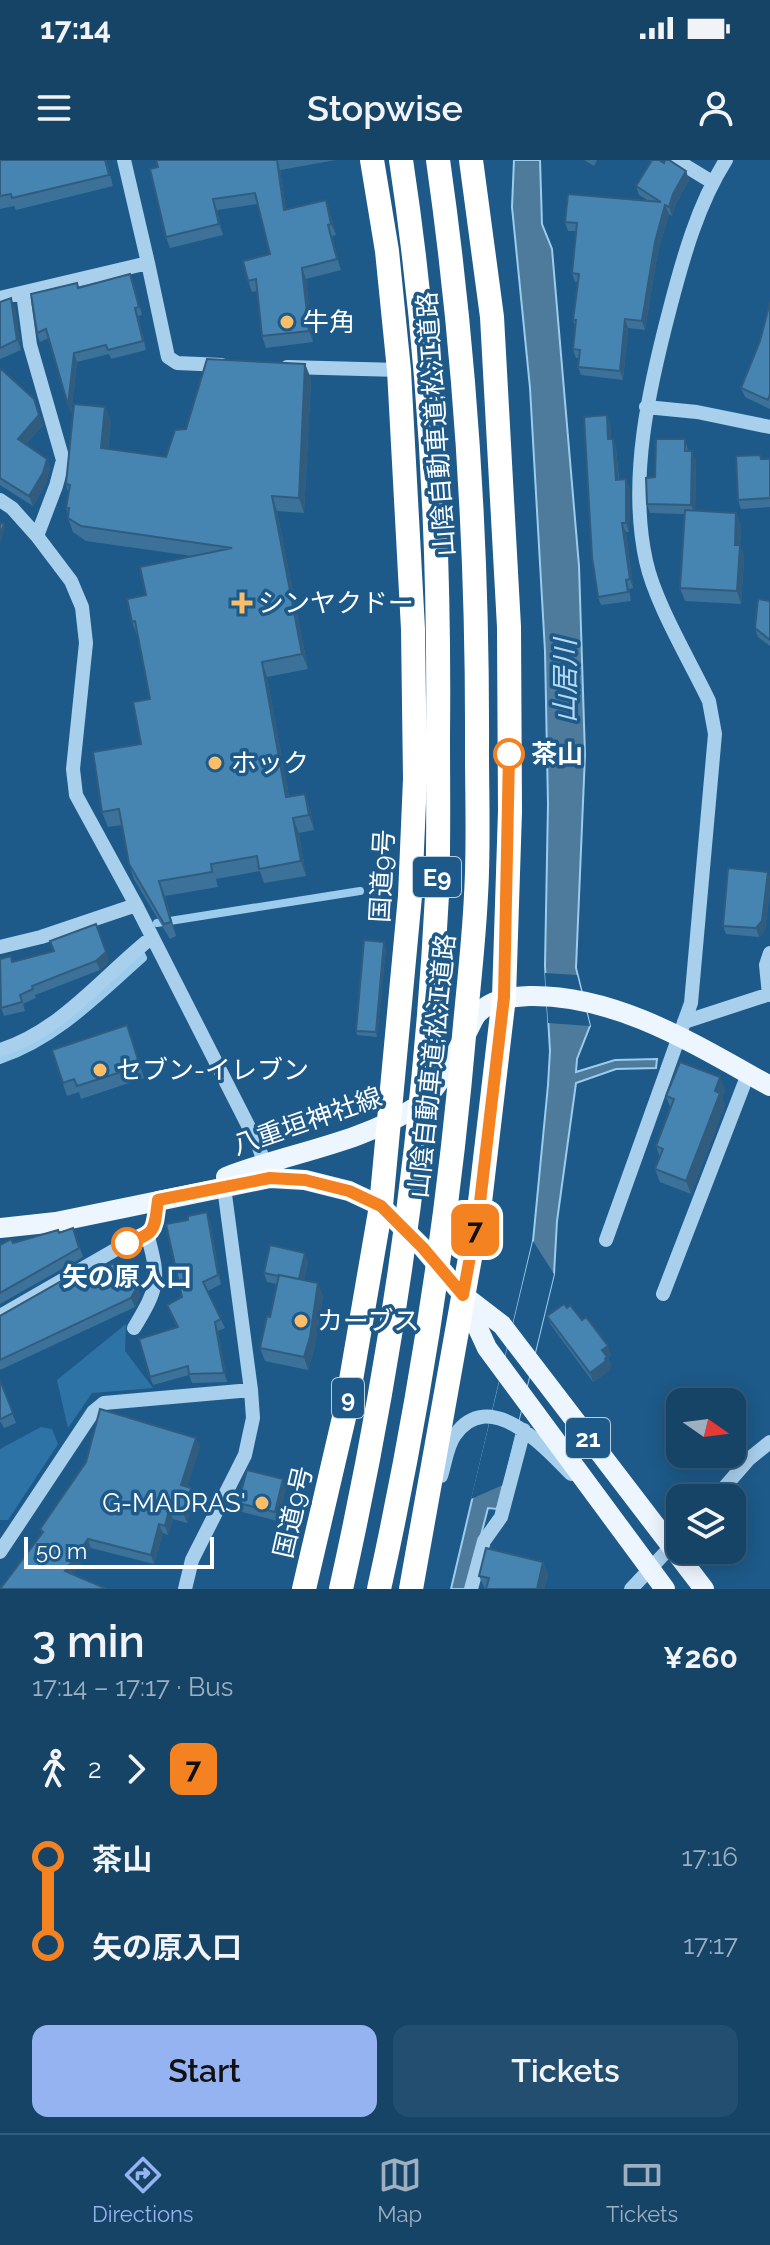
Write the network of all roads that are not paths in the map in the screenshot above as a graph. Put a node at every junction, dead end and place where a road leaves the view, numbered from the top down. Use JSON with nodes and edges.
{"nodes":[{"id":1,"x":124,"y":160,"type":"edge"},
{"id":2,"x":372,"y":160,"type":"edge"},
{"id":3,"x":401,"y":160,"type":"edge"},
{"id":4,"x":438,"y":160,"type":"edge"},
{"id":5,"x":471,"y":160,"type":"edge"},
{"id":6,"x":676,"y":160,"type":"edge"},
{"id":7,"x":726,"y":160,"type":"edge"},
{"id":8,"x":712,"y":182,"type":"junction"},
{"id":9,"x":148,"y":263,"type":"junction"},
{"id":10,"x":23,"y":293,"type":"junction"},
{"id":11,"x":0,"y":298,"type":"edge"},
{"id":12,"x":230,"y":365,"type":"edge"},
{"id":13,"x":276,"y":366,"type":"edge"},
{"id":14,"x":399,"y":370,"type":"junction"},
{"id":15,"x":646,"y":407,"type":"junction"},
{"id":16,"x":770,"y":427,"type":"edge"},
{"id":17,"x":0,"y":500,"type":"edge"},
{"id":18,"x":37,"y":536,"type":"junction"},
{"id":19,"x":136,"y":905,"type":"junction"},
{"id":20,"x":151,"y":938,"type":"junction"},
{"id":21,"x":0,"y":947,"type":"edge"},
{"id":22,"x":770,"y":953,"type":"edge"},
{"id":23,"x":769,"y":994,"type":"edge"},
{"id":24,"x":504,"y":997,"type":"junction"},
{"id":25,"x":681,"y":1030,"type":"junction"},
{"id":26,"x":0,"y":1050,"type":"edge"},
{"id":27,"x":748,"y":1074,"type":"junction"},
{"id":28,"x":770,"y":1086,"type":"edge"},
{"id":29,"x":391,"y":1121,"type":"junction"},
{"id":30,"x":267,"y":1170,"type":"junction"},
{"id":31,"x":224,"y":1187,"type":"junction"},
{"id":32,"x":165,"y":1199,"type":"junction"},
{"id":33,"x":381,"y":1206,"type":"junction"},
{"id":34,"x":0,"y":1228,"type":"edge"},
{"id":35,"x":148,"y":1237,"type":"junction"},
{"id":36,"x":606,"y":1240,"type":"dead end"},
{"id":37,"x":663,"y":1294,"type":"dead end"},
{"id":38,"x":463,"y":1295,"type":"junction"},
{"id":39,"x":0,"y":1316,"type":"edge"},
{"id":40,"x":134,"y":1328,"type":"dead end"},
{"id":41,"x":251,"y":1390,"type":"junction"},
{"id":42,"x":524,"y":1430,"type":"junction"},
{"id":43,"x":770,"y":1442,"type":"edge"},
{"id":44,"x":727,"y":1484,"type":"edge"},
{"id":45,"x":597,"y":1499,"type":"junction"},
{"id":46,"x":666,"y":1529,"type":"edge"},
{"id":47,"x":1,"y":1547,"type":"edge"},
{"id":48,"x":666,"y":1551,"type":"edge"},
{"id":49,"x":689,"y":1564,"type":"edge"},
{"id":50,"x":650,"y":1568,"type":"junction"},
{"id":51,"x":412,"y":1585,"type":"edge"},
{"id":52,"x":185,"y":1589,"type":"edge"},
{"id":53,"x":304,"y":1589,"type":"edge"},
{"id":54,"x":341,"y":1589,"type":"edge"},
{"id":55,"x":379,"y":1589,"type":"edge"},
{"id":56,"x":471,"y":1589,"type":"edge"},
{"id":57,"x":631,"y":1589,"type":"edge"},
{"id":58,"x":665,"y":1589,"type":"edge"},
{"id":59,"x":704,"y":1589,"type":"edge"}],
"edges":[{"from":1,"to":9,"type":"street"},
{"from":2,"to":14,"type":"highway","name":"国道9号"},
{"from":3,"to":54,"type":"highway","name":"山陰自動車道;松江道路","number":"E9","bridge":true},
{"from":4,"to":55,"type":"highway","name":"山陰自動車道;松江道路","number":"E9","bridge":true},
{"from":5,"to":24,"type":"highway"},
{"from":6,"to":8,"type":"street"},
{"from":7,"to":8,"type":"street"},
{"from":8,"to":15,"type":"street"},
{"from":9,"to":10,"type":"street"},
{"from":9,"to":12,"type":"street"},
{"from":10,"to":11,"type":"street"},
{"from":10,"to":18,"type":"street"},
{"from":13,"to":14,"type":"street"},
{"from":14,"to":29,"type":"highway","name":"国道9号"},
{"from":15,"to":16,"type":"street"},
{"from":15,"to":25,"type":"street"},
{"from":17,"to":18,"type":"street"},
{"from":18,"to":19,"type":"street"},
{"from":19,"to":20,"type":"street"},
{"from":19,"to":21,"type":"street"},
{"from":20,"to":26,"type":"street"},
{"from":20,"to":30,"type":"street"},
{"from":22,"to":23,"type":"street"},
{"from":23,"to":25,"type":"street"},
{"from":24,"to":25,"type":"main road"},
{"from":24,"to":29,"type":"main road","name":"八重垣神社線"},
{"from":24,"to":38,"type":"highway"},
{"from":25,"to":27,"type":"main road"},
{"from":25,"to":36,"type":"street"},
{"from":27,"to":28,"type":"main road"},
{"from":27,"to":37,"type":"street"},
{"from":29,"to":30,"type":"main road","name":"八重垣神社線"},
{"from":29,"to":33,"type":"highway","name":"国道9号"},
{"from":30,"to":31,"type":"main road","name":"八重垣神社線"},
{"from":30,"to":32,"type":"main road","name":"八重垣神社線"},
{"from":30,"to":33,"type":"main road","name":"八重垣神社線"},
{"from":31,"to":32,"type":"main road","name":"八重垣神社線"},
{"from":31,"to":41,"type":"street"},
{"from":32,"to":34,"type":"main road","name":"八重垣神社線"},
{"from":32,"to":35,"type":"street"},
{"from":33,"to":38,"type":"main road","number":"21"},
{"from":33,"to":53,"type":"highway","name":"国道9号","number":"9"},
{"from":35,"to":39,"type":"street"},
{"from":35,"to":40,"type":"street"},
{"from":38,"to":45,"type":"main road","number":"21"},
{"from":38,"to":46,"type":"main road","number":"21"},
{"from":38,"to":51,"type":"highway"},
{"from":41,"to":47,"type":"street"},
{"from":41,"to":52,"type":"street"},
{"from":42,"to":45,"type":"street"},
{"from":42,"to":51,"type":"street"},
{"from":42,"to":56,"type":"street"},
{"from":43,"to":44,"type":"street"},
{"from":45,"to":50,"type":"main road","number":"21"},
{"from":48,"to":50,"type":"street"},
{"from":49,"to":59,"type":"main road","number":"21"},
{"from":50,"to":57,"type":"street"},
{"from":50,"to":58,"type":"main road","number":"21"}]}
